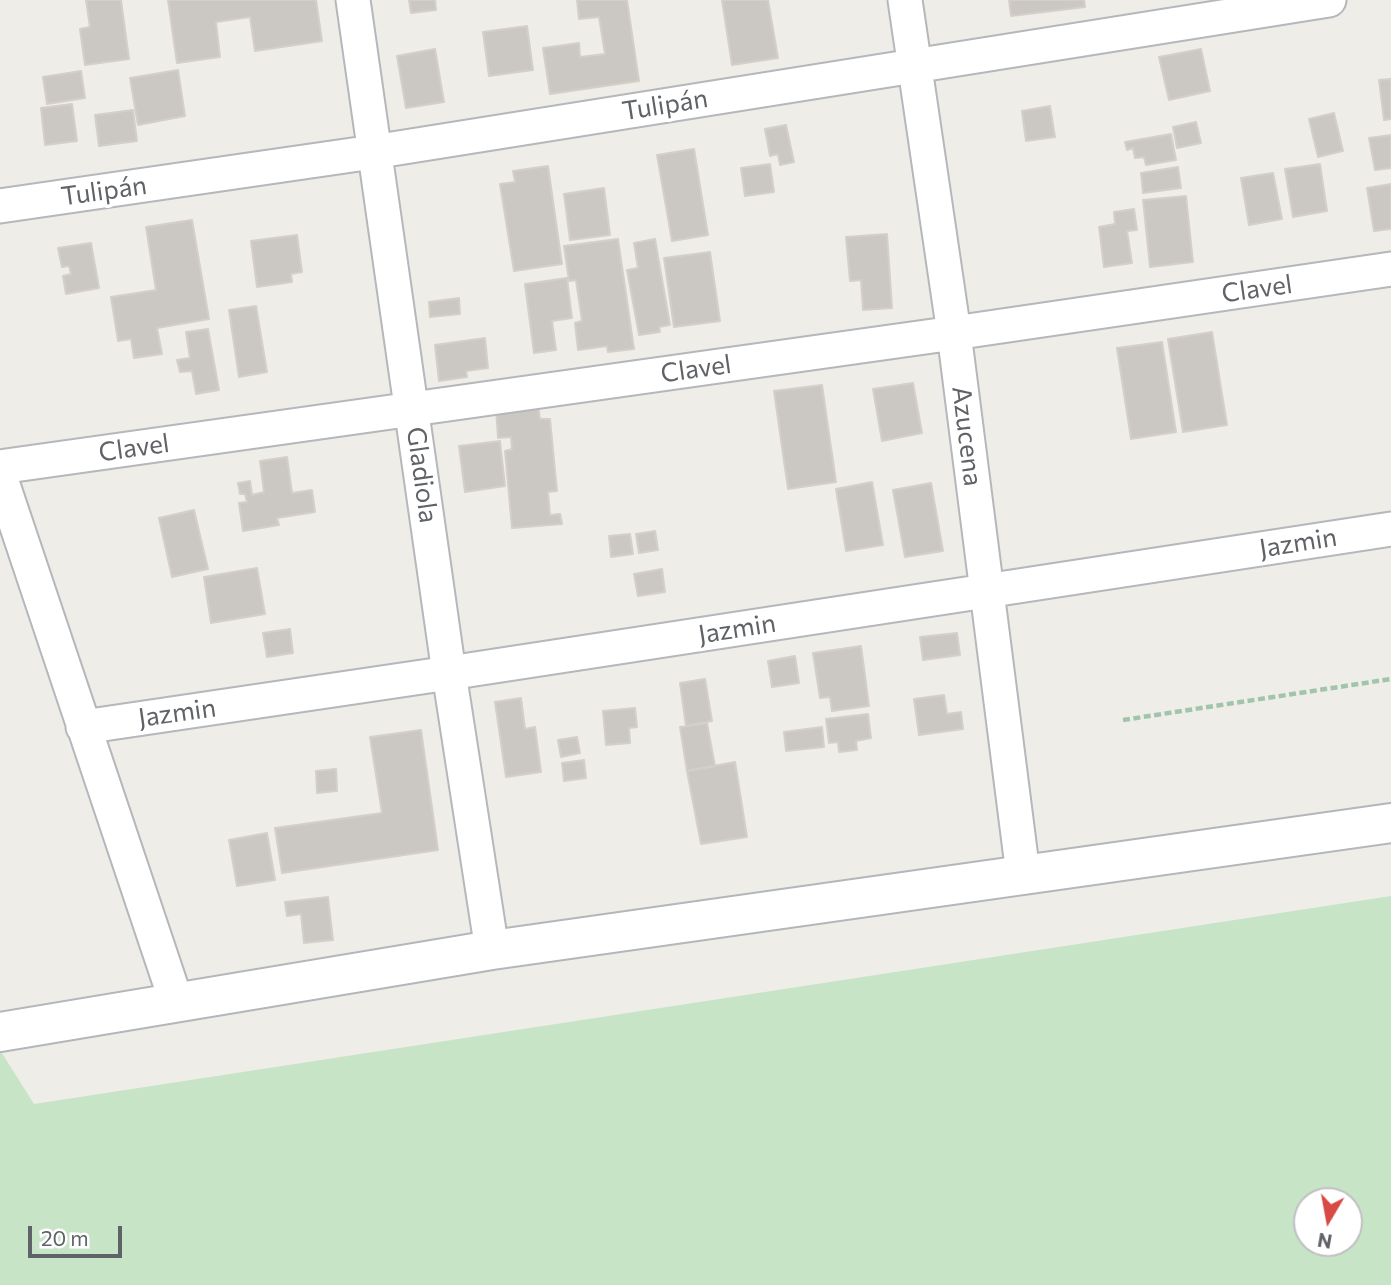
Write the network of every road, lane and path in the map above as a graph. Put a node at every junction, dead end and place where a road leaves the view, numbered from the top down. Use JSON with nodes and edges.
{"nodes":[{"id":1,"x":353,"y":0,"type":"edge"},
{"id":2,"x":905,"y":0,"type":"edge"},
{"id":3,"x":1329,"y":0,"type":"edge"},
{"id":4,"x":915,"y":64,"type":"junction"},
{"id":5,"x":373,"y":152,"type":"junction"},
{"id":6,"x":0,"y":206,"type":"edge"},
{"id":7,"x":1391,"y":269,"type":"edge"},
{"id":8,"x":954,"y":333,"type":"junction"},
{"id":9,"x":412,"y":408,"type":"junction"},
{"id":10,"x":0,"y":467,"type":"edge"},
{"id":11,"x":0,"y":476,"type":"edge"},
{"id":12,"x":1391,"y":529,"type":"edge"},
{"id":13,"x":986,"y":591,"type":"junction"},
{"id":14,"x":449,"y":673,"type":"junction"},
{"id":15,"x":1391,"y":679,"type":"edge"},
{"id":16,"x":1123,"y":720,"type":"dead end"},
{"id":17,"x":83,"y":727,"type":"junction"},
{"id":18,"x":1391,"y":822,"type":"edge"},
{"id":19,"x":1023,"y":874,"type":"junction"},
{"id":20,"x":492,"y":950,"type":"junction"},
{"id":21,"x":177,"y":1004,"type":"junction"},
{"id":22,"x":0,"y":1032,"type":"edge"}],
"edges":[{"from":1,"to":5,"type":"street","name":"Gladiola"},
{"from":2,"to":4,"type":"street","name":"Azucena"},
{"from":3,"to":4,"type":"street","name":"Tulipán"},
{"from":4,"to":5,"type":"street","name":"Tulipán"},
{"from":4,"to":8,"type":"street","name":"Azucena"},
{"from":5,"to":6,"type":"street","name":"Tulipán"},
{"from":5,"to":9,"type":"street","name":"Gladiola"},
{"from":7,"to":8,"type":"street","name":"Clavel"},
{"from":8,"to":9,"type":"street","name":"Clavel"},
{"from":8,"to":13,"type":"street","name":"Azucena"},
{"from":9,"to":10,"type":"street","name":"Clavel"},
{"from":9,"to":14,"type":"street","name":"Gladiola"},
{"from":11,"to":17,"type":"street"},
{"from":12,"to":13,"type":"street","name":"Jazmin"},
{"from":13,"to":14,"type":"street","name":"Jazmin"},
{"from":13,"to":19,"type":"street","name":"Azucena"},
{"from":14,"to":17,"type":"street","name":"Jazmin"},
{"from":14,"to":20,"type":"street","name":"Gladiola"},
{"from":15,"to":16,"type":"path"},
{"from":17,"to":21,"type":"street"},
{"from":18,"to":19,"type":"street"},
{"from":19,"to":20,"type":"street"},
{"from":20,"to":21,"type":"street"},
{"from":21,"to":22,"type":"street"}]}
